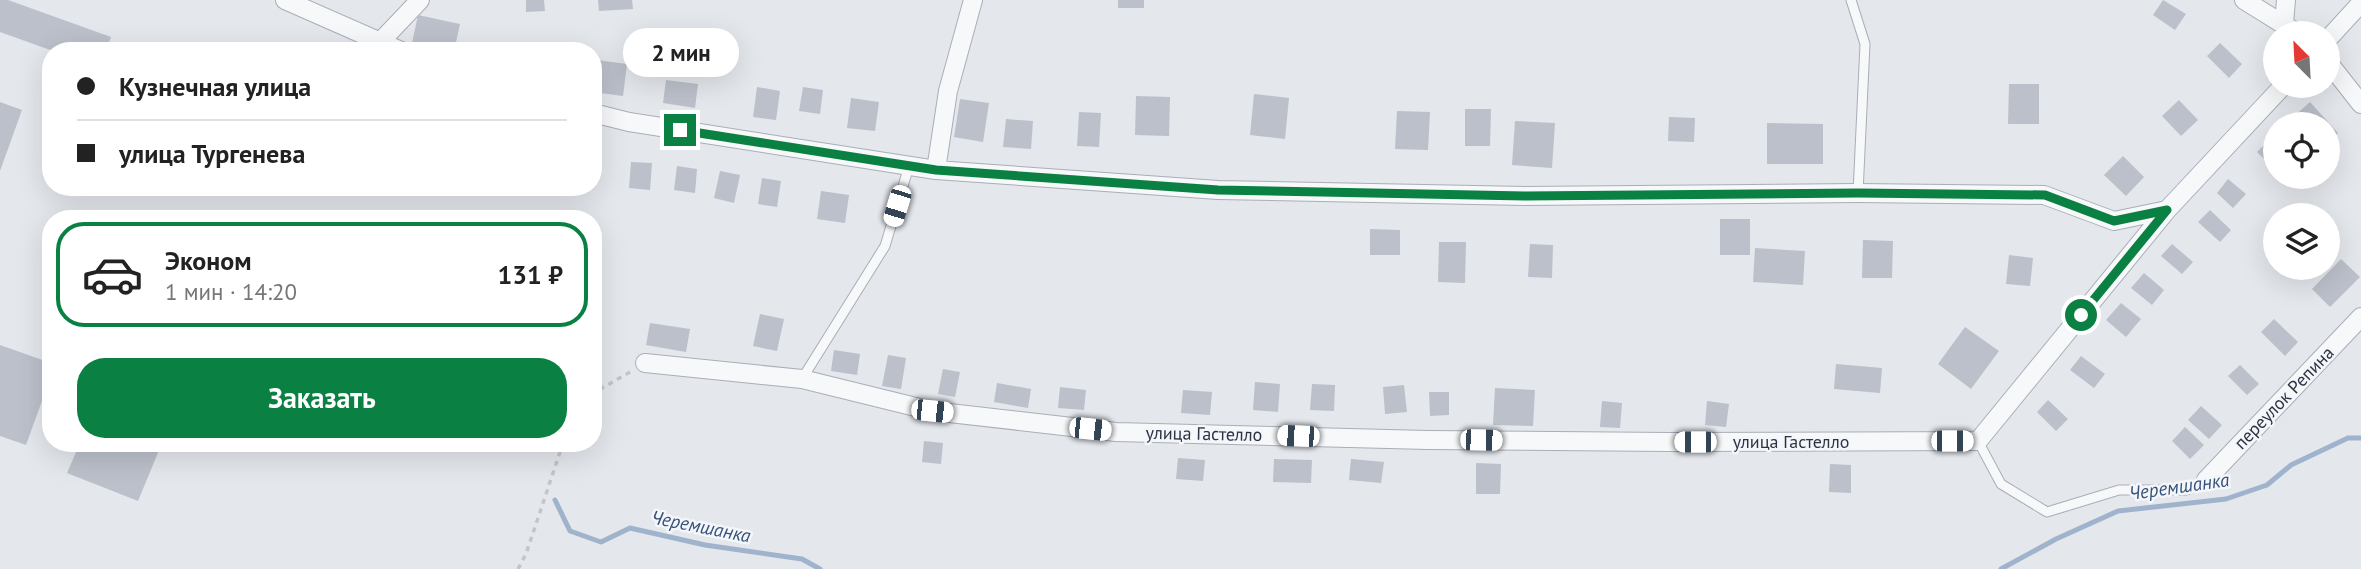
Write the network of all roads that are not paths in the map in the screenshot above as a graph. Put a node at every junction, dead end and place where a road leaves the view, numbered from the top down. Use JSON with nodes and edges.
{"nodes":[{"id":1,"x":285,"y":0,"type":"edge"},
{"id":2,"x":420,"y":0,"type":"edge"},
{"id":3,"x":972,"y":0,"type":"edge"},
{"id":4,"x":1851,"y":0,"type":"edge"},
{"id":5,"x":2244,"y":0,"type":"edge"},
{"id":6,"x":2286,"y":0,"type":"edge"},
{"id":7,"x":2361,"y":3,"type":"edge"},
{"id":8,"x":2279,"y":21,"type":"edge"},
{"id":9,"x":2290,"y":21,"type":"edge"},
{"id":10,"x":2340,"y":26,"type":"edge"},
{"id":11,"x":381,"y":41,"type":"joint"},
{"id":12,"x":2340,"y":77,"type":"edge"},
{"id":13,"x":2272,"y":98,"type":"edge"},
{"id":14,"x":2361,"y":104,"type":"edge"},
{"id":15,"x":602,"y":115,"type":"edge"},
{"id":16,"x":909,"y":166,"type":"junction"},
{"id":17,"x":936,"y":170,"type":"junction"},
{"id":18,"x":1858,"y":193,"type":"junction"},
{"id":19,"x":2167,"y":210,"type":"junction"},
{"id":20,"x":2361,"y":317,"type":"edge"},
{"id":21,"x":645,"y":363,"type":"road end"},
{"id":22,"x":802,"y":379,"type":"junction"},
{"id":23,"x":1978,"y":441,"type":"junction"},
{"id":24,"x":2206,"y":480,"type":"joint"}],
"edges":[{"from":1,"to":11,"type":"street"},
{"from":2,"to":11,"type":"street"},
{"from":3,"to":17,"type":"street"},
{"from":4,"to":18,"type":"lane"},
{"from":5,"to":8,"type":"street"},
{"from":6,"to":9,"type":"street"},
{"from":7,"to":10,"type":"street"},
{"from":12,"to":14,"type":"street"},
{"from":13,"to":19,"type":"street"},
{"from":15,"to":16,"type":"street"},
{"from":16,"to":17,"type":"street"},
{"from":16,"to":22,"type":"lane"},
{"from":17,"to":18,"type":"street"},
{"from":18,"to":19,"type":"street"},
{"from":19,"to":23,"type":"street"},
{"from":20,"to":24,"type":"street","name":"переулок Репина"},
{"from":21,"to":22,"type":"street","name":"улица Гастелло"},
{"from":22,"to":23,"type":"street","name":"улица Гастелло"},
{"from":23,"to":24,"type":"lane"}]}
